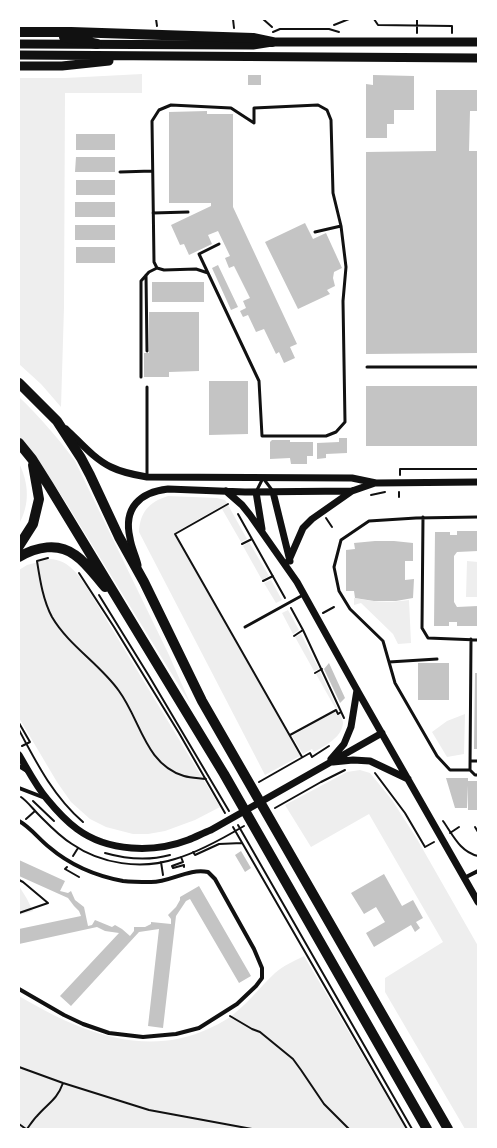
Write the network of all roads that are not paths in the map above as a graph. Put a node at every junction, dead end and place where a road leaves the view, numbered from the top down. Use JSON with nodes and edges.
{"nodes":[{"id":1,"x":19,"y":32,"type":"edge"},
{"id":2,"x":43,"y":32,"type":"junction"},
{"id":3,"x":272,"y":42,"type":"junction"},
{"id":4,"x":478,"y":42,"type":"edge"},
{"id":5,"x":19,"y":44,"type":"edge"},
{"id":6,"x":97,"y":44,"type":"junction"},
{"id":7,"x":19,"y":55,"type":"edge"},
{"id":8,"x":147,"y":56,"type":"junction"},
{"id":9,"x":478,"y":58,"type":"edge"},
{"id":10,"x":19,"y":66,"type":"edge"},
{"id":11,"x":152,"y":171,"type":"junction"},
{"id":12,"x":120,"y":172,"type":"dead end"},
{"id":13,"x":188,"y":212,"type":"dead end"},
{"id":14,"x":153,"y":213,"type":"junction"},
{"id":15,"x":341,"y":226,"type":"junction"},
{"id":16,"x":315,"y":232,"type":"dead end"},
{"id":17,"x":219,"y":244,"type":"dead end"},
{"id":18,"x":157,"y":268,"type":"junction"},
{"id":19,"x":208,"y":273,"type":"junction"},
{"id":20,"x":146,"y":275,"type":"junction"},
{"id":21,"x":147,"y":351,"type":"dead end"},
{"id":22,"x":366,"y":367,"type":"dead end"},
{"id":23,"x":478,"y":367,"type":"edge"},
{"id":24,"x":141,"y":377,"type":"dead end"},
{"id":25,"x":19,"y":383,"type":"edge"},
{"id":26,"x":147,"y":387,"type":"dead end"},
{"id":27,"x":57,"y":421,"type":"junction"},
{"id":28,"x":19,"y":443,"type":"edge"},
{"id":29,"x":32,"y":459,"type":"junction"},
{"id":30,"x":147,"y":477,"type":"junction"},
{"id":31,"x":263,"y":478,"type":"junction"},
{"id":32,"x":478,"y":482,"type":"edge"},
{"id":33,"x":376,"y":483,"type":"junction"},
{"id":34,"x":226,"y":491,"type":"junction"},
{"id":35,"x":352,"y":491,"type":"junction"},
{"id":36,"x":256,"y":492,"type":"junction"},
{"id":37,"x":273,"y":492,"type":"junction"},
{"id":38,"x":423,"y":517,"type":"junction"},
{"id":39,"x":478,"y":518,"type":"edge"},
{"id":40,"x":262,"y":530,"type":"junction"},
{"id":41,"x":19,"y":546,"type":"edge"},
{"id":42,"x":19,"y":557,"type":"edge"},
{"id":43,"x":289,"y":560,"type":"junction"},
{"id":44,"x":144,"y":582,"type":"junction"},
{"id":45,"x":297,"y":582,"type":"junction"},
{"id":46,"x":304,"y":594,"type":"junction"},
{"id":47,"x":125,"y":610,"type":"junction"},
{"id":48,"x":245,"y":627,"type":"dead end"},
{"id":49,"x":471,"y":639,"type":"junction"},
{"id":50,"x":478,"y":640,"type":"edge"},
{"id":51,"x":437,"y":659,"type":"dead end"},
{"id":52,"x":389,"y":662,"type":"junction"},
{"id":53,"x":357,"y":690,"type":"junction"},
{"id":54,"x":382,"y":733,"type":"junction"},
{"id":55,"x":19,"y":755,"type":"edge"},
{"id":56,"x":470,"y":761,"type":"junction"},
{"id":57,"x":478,"y":761,"type":"edge"},
{"id":58,"x":329,"y":763,"type":"junction"},
{"id":59,"x":19,"y":766,"type":"edge"},
{"id":60,"x":470,"y":770,"type":"junction"},
{"id":61,"x":30,"y":774,"type":"junction"},
{"id":62,"x":478,"y":775,"type":"edge"},
{"id":63,"x":408,"y":779,"type":"junction"},
{"id":64,"x":19,"y":788,"type":"edge"},
{"id":65,"x":46,"y":798,"type":"junction"},
{"id":66,"x":21,"y":822,"type":"edge"},
{"id":67,"x":478,"y":871,"type":"edge"},
{"id":68,"x":464,"y":878,"type":"junction"},
{"id":69,"x":478,"y":902,"type":"edge"},
{"id":70,"x":19,"y":989,"type":"edge"},
{"id":71,"x":427,"y":1129,"type":"edge"},
{"id":72,"x":448,"y":1129,"type":"edge"}],
"edges":[{"from":1,"to":2,"type":"highway"},
{"from":2,"to":3,"type":"highway"},
{"from":2,"to":6,"type":"highway"},
{"from":3,"to":4,"type":"main road"},
{"from":3,"to":6,"type":"main road"},
{"from":5,"to":6,"type":"main road"},
{"from":7,"to":8,"type":"main road"},
{"from":8,"to":9,"type":"main road"},
{"from":8,"to":10,"type":"main road"},
{"from":11,"to":12,"type":"lane"},
{"from":11,"to":14,"type":"lane"},
{"from":11,"to":15,"type":"lane"},
{"from":13,"to":14,"type":"lane"},
{"from":14,"to":18,"type":"lane"},
{"from":15,"to":16,"type":"lane"},
{"from":15,"to":19,"type":"lane"},
{"from":17,"to":19,"type":"lane"},
{"from":18,"to":19,"type":"lane"},
{"from":18,"to":20,"type":"lane"},
{"from":20,"to":21,"type":"lane"},
{"from":20,"to":24,"type":"lane"},
{"from":22,"to":23,"type":"lane"},
{"from":25,"to":27,"type":"highway"},
{"from":26,"to":30,"type":"lane"},
{"from":27,"to":30,"type":"street"},
{"from":27,"to":44,"type":"highway"},
{"from":28,"to":29,"type":"highway"},
{"from":29,"to":41,"type":"highway"},
{"from":29,"to":47,"type":"highway"},
{"from":30,"to":31,"type":"street"},
{"from":31,"to":33,"type":"street"},
{"from":31,"to":36,"type":"lane"},
{"from":31,"to":37,"type":"lane"},
{"from":32,"to":33,"type":"street"},
{"from":33,"to":35,"type":"street"},
{"from":34,"to":36,"type":"street"},
{"from":34,"to":40,"type":"street"},
{"from":34,"to":44,"type":"street"},
{"from":35,"to":37,"type":"street"},
{"from":35,"to":43,"type":"street"},
{"from":36,"to":37,"type":"street"},
{"from":36,"to":40,"type":"street"},
{"from":37,"to":43,"type":"street"},
{"from":38,"to":39,"type":"lane"},
{"from":38,"to":49,"type":"lane"},
{"from":38,"to":52,"type":"lane"},
{"from":40,"to":45,"type":"street"},
{"from":42,"to":47,"type":"highway"},
{"from":43,"to":45,"type":"street"},
{"from":44,"to":72,"type":"highway"},
{"from":45,"to":46,"type":"street"},
{"from":46,"to":48,"type":"lane"},
{"from":46,"to":53,"type":"street"},
{"from":47,"to":71,"type":"highway"},
{"from":49,"to":50,"type":"lane"},
{"from":49,"to":56,"type":"lane"},
{"from":51,"to":52,"type":"lane"},
{"from":52,"to":60,"type":"lane"},
{"from":53,"to":54,"type":"street"},
{"from":53,"to":58,"type":"street"},
{"from":54,"to":58,"type":"street"},
{"from":54,"to":63,"type":"street"},
{"from":55,"to":61,"type":"street"},
{"from":56,"to":57,"type":"lane"},
{"from":56,"to":60,"type":"lane"},
{"from":58,"to":63,"type":"street"},
{"from":58,"to":65,"type":"street"},
{"from":59,"to":61,"type":"street"},
{"from":60,"to":62,"type":"lane"},
{"from":61,"to":65,"type":"street"},
{"from":63,"to":68,"type":"street"},
{"from":64,"to":65,"type":"street"},
{"from":66,"to":70,"type":"street"},
{"from":67,"to":68,"type":"street"},
{"from":68,"to":69,"type":"street"}]}
